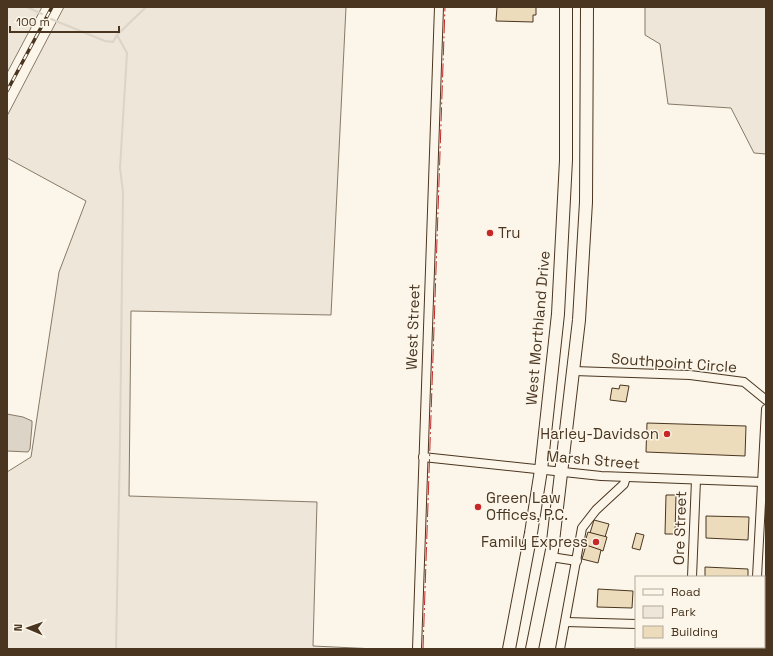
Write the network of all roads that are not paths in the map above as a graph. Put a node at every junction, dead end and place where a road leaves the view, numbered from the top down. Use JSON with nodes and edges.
{"nodes":[{"id":1,"x":439,"y":7,"type":"edge"},
{"id":2,"x":566,"y":7,"type":"edge"},
{"id":3,"x":587,"y":7,"type":"edge"},
{"id":4,"x":574,"y":371,"type":"junction"},
{"id":5,"x":766,"y":400,"type":"edge"},
{"id":6,"x":766,"y":409,"type":"edge"},
{"id":7,"x":423,"y":457,"type":"junction"},
{"id":8,"x":541,"y":470,"type":"junction"},
{"id":9,"x":562,"y":472,"type":"junction"},
{"id":10,"x":626,"y":477,"type":"junction"},
{"id":11,"x":696,"y":480,"type":"junction"},
{"id":12,"x":762,"y":482,"type":"junction"},
{"id":13,"x":551,"y":557,"type":"junction"},
{"id":14,"x":576,"y":561,"type":"junction"},
{"id":15,"x":692,"y":576,"type":"edge"},
{"id":16,"x":757,"y":576,"type":"edge"},
{"id":17,"x":566,"y":622,"type":"junction"},
{"id":18,"x":635,"y":624,"type":"edge"},
{"id":19,"x":417,"y":649,"type":"edge"},
{"id":20,"x":509,"y":649,"type":"edge"},
{"id":21,"x":532,"y":649,"type":"edge"},
{"id":22,"x":560,"y":649,"type":"edge"}],
"edges":[{"from":1,"to":7,"type":"street","name":"West Street"},
{"from":2,"to":8,"type":"highway","name":"West Morthland Drive"},
{"from":3,"to":4,"type":"highway"},
{"from":4,"to":5,"type":"street","name":"Southpoint Circle"},
{"from":4,"to":9,"type":"highway"},
{"from":6,"to":12,"type":"street"},
{"from":7,"to":8,"type":"street","name":"Marsh Street"},
{"from":7,"to":19,"type":"street","name":"West Street"},
{"from":8,"to":9,"type":"street","name":"Marsh Street"},
{"from":8,"to":20,"type":"highway","name":"West Morthland Drive"},
{"from":9,"to":10,"type":"street","name":"Marsh Street"},
{"from":9,"to":13,"type":"highway"},
{"from":10,"to":11,"type":"street","name":"Marsh Street"},
{"from":10,"to":14,"type":"street"},
{"from":11,"to":12,"type":"street","name":"Marsh Street"},
{"from":11,"to":15,"type":"street","name":"Ore Street"},
{"from":12,"to":16,"type":"street"},
{"from":13,"to":14,"type":"street"},
{"from":13,"to":21,"type":"highway"},
{"from":14,"to":17,"type":"street"},
{"from":17,"to":18,"type":"street"},
{"from":17,"to":22,"type":"street"}]}
